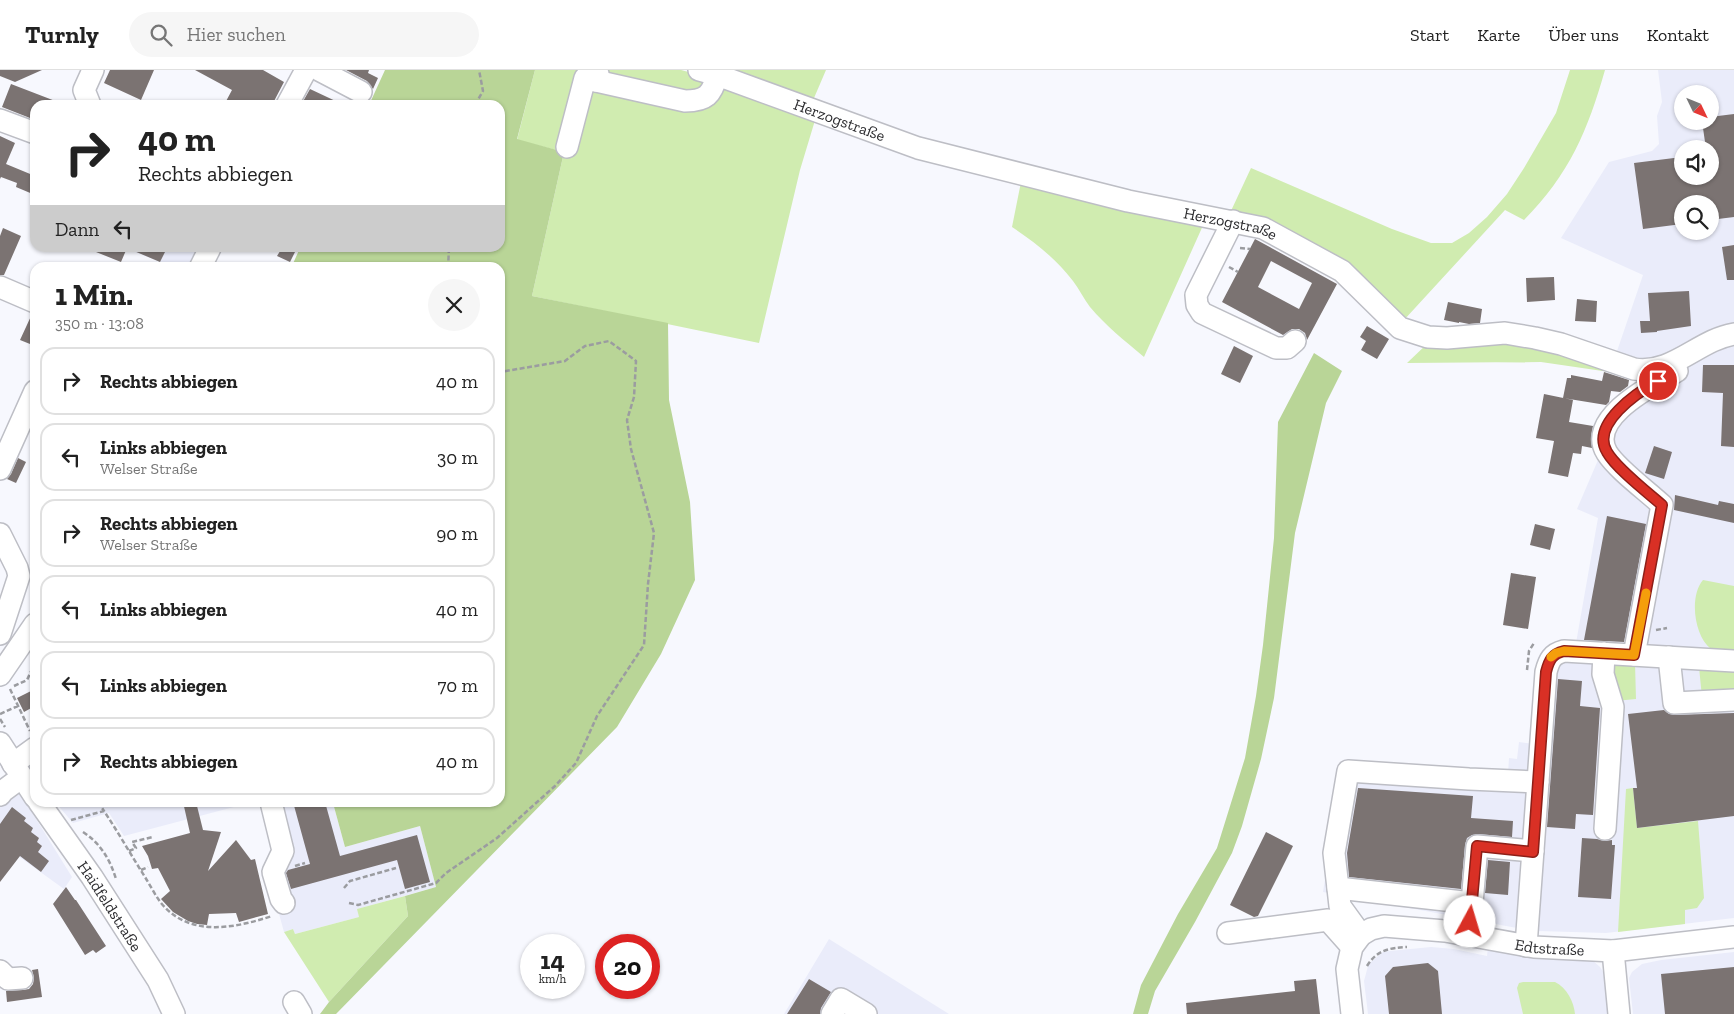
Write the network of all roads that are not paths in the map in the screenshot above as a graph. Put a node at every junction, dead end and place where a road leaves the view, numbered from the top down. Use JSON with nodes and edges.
{"nodes":[{"id":1,"x":93,"y":70,"type":"edge"},
{"id":2,"x":306,"y":70,"type":"edge"},
{"id":3,"x":319,"y":70,"type":"edge"},
{"id":4,"x":708,"y":72,"type":"edge"},
{"id":5,"x":597,"y":76,"type":"edge"},
{"id":6,"x":747,"y":77,"type":"edge"},
{"id":7,"x":361,"y":92,"type":"dead end"},
{"id":8,"x":87,"y":100,"type":"edge"},
{"id":9,"x":290,"y":100,"type":"edge"},
{"id":10,"x":0,"y":120,"type":"edge"},
{"id":11,"x":30,"y":131,"type":"edge"},
{"id":12,"x":567,"y":147,"type":"dead end"},
{"id":13,"x":1233,"y":222,"type":"junction"},
{"id":14,"x":0,"y":287,"type":"edge"},
{"id":15,"x":30,"y":300,"type":"edge"},
{"id":16,"x":1734,"y":334,"type":"edge"},
{"id":17,"x":1295,"y":341,"type":"dead end"},
{"id":18,"x":1692,"y":354,"type":"junction"},
{"id":19,"x":30,"y":402,"type":"edge"},
{"id":20,"x":0,"y":469,"type":"edge"},
{"id":21,"x":0,"y":534,"type":"edge"},
{"id":22,"x":30,"y":632,"type":"edge"},
{"id":23,"x":0,"y":634,"type":"edge"},
{"id":24,"x":1604,"y":653,"type":"junction"},
{"id":25,"x":1634,"y":655,"type":"junction"},
{"id":26,"x":1669,"y":657,"type":"junction"},
{"id":27,"x":1734,"y":661,"type":"edge"},
{"id":28,"x":4,"y":676,"type":"edge"},
{"id":29,"x":1734,"y":700,"type":"edge"},
{"id":30,"x":0,"y":743,"type":"edge"},
{"id":31,"x":30,"y":749,"type":"edge"},
{"id":32,"x":18,"y":770,"type":"junction"},
{"id":33,"x":1538,"y":782,"type":"junction"},
{"id":34,"x":30,"y":789,"type":"edge"},
{"id":35,"x":0,"y":795,"type":"edge"},
{"id":36,"x":43,"y":807,"type":"edge"},
{"id":37,"x":272,"y":807,"type":"edge"},
{"id":38,"x":1605,"y":829,"type":"dead end"},
{"id":39,"x":1533,"y":852,"type":"junction"},
{"id":40,"x":1338,"y":888,"type":"junction"},
{"id":41,"x":1472,"y":903,"type":"junction"},
{"id":42,"x":280,"y":909,"type":"road end"},
{"id":43,"x":1228,"y":933,"type":"dead end"},
{"id":44,"x":1468,"y":935,"type":"junction"},
{"id":45,"x":1734,"y":937,"type":"edge"},
{"id":46,"x":1357,"y":941,"type":"junction"},
{"id":47,"x":1526,"y":946,"type":"junction"},
{"id":48,"x":1613,"y":951,"type":"junction"},
{"id":49,"x":0,"y":971,"type":"edge"},
{"id":50,"x":22,"y":978,"type":"dead end"},
{"id":51,"x":174,"y":1014,"type":"edge"},
{"id":52,"x":832,"y":1014,"type":"edge"},
{"id":53,"x":866,"y":1014,"type":"edge"},
{"id":54,"x":1352,"y":1014,"type":"edge"},
{"id":55,"x":1619,"y":1014,"type":"edge"}],
"edges":[{"from":1,"to":8,"type":"street"},
{"from":2,"to":9,"type":"street"},
{"from":3,"to":7,"type":"street"},
{"from":4,"to":5,"type":"street"},
{"from":4,"to":6,"type":"street","name":"Herzogstraße"},
{"from":5,"to":12,"type":"street"},
{"from":6,"to":13,"type":"street","name":"Herzogstraße"},
{"from":10,"to":11,"type":"street"},
{"from":13,"to":17,"type":"street"},
{"from":13,"to":18,"type":"street","name":"Herzogstraße"},
{"from":14,"to":15,"type":"street"},
{"from":16,"to":18,"type":"street","name":"Herzogstraße"},
{"from":18,"to":25,"type":"street"},
{"from":19,"to":20,"type":"street"},
{"from":21,"to":23,"type":"street"},
{"from":22,"to":28,"type":"street"},
{"from":24,"to":25,"type":"street"},
{"from":24,"to":33,"type":"street"},
{"from":24,"to":38,"type":"street"},
{"from":25,"to":26,"type":"street"},
{"from":26,"to":27,"type":"street"},
{"from":26,"to":29,"type":"street"},
{"from":30,"to":32,"type":"street"},
{"from":31,"to":32,"type":"street"},
{"from":32,"to":34,"type":"street"},
{"from":32,"to":35,"type":"street"},
{"from":33,"to":39,"type":"street"},
{"from":33,"to":40,"type":"street"},
{"from":36,"to":51,"type":"street","name":"Haidfeldstraße"},
{"from":37,"to":42,"type":"street"},
{"from":39,"to":41,"type":"street"},
{"from":39,"to":47,"type":"street"},
{"from":40,"to":41,"type":"street"},
{"from":40,"to":46,"type":"street"},
{"from":41,"to":44,"type":"street"},
{"from":43,"to":46,"type":"street"},
{"from":44,"to":46,"type":"street","name":"Edtstraße"},
{"from":44,"to":47,"type":"street","name":"Edtstraße"},
{"from":45,"to":48,"type":"street","name":"Edtstraße"},
{"from":46,"to":54,"type":"street"},
{"from":47,"to":48,"type":"street","name":"Edtstraße"},
{"from":48,"to":55,"type":"street"},
{"from":49,"to":50,"type":"street"},
{"from":52,"to":53,"type":"street"}]}
